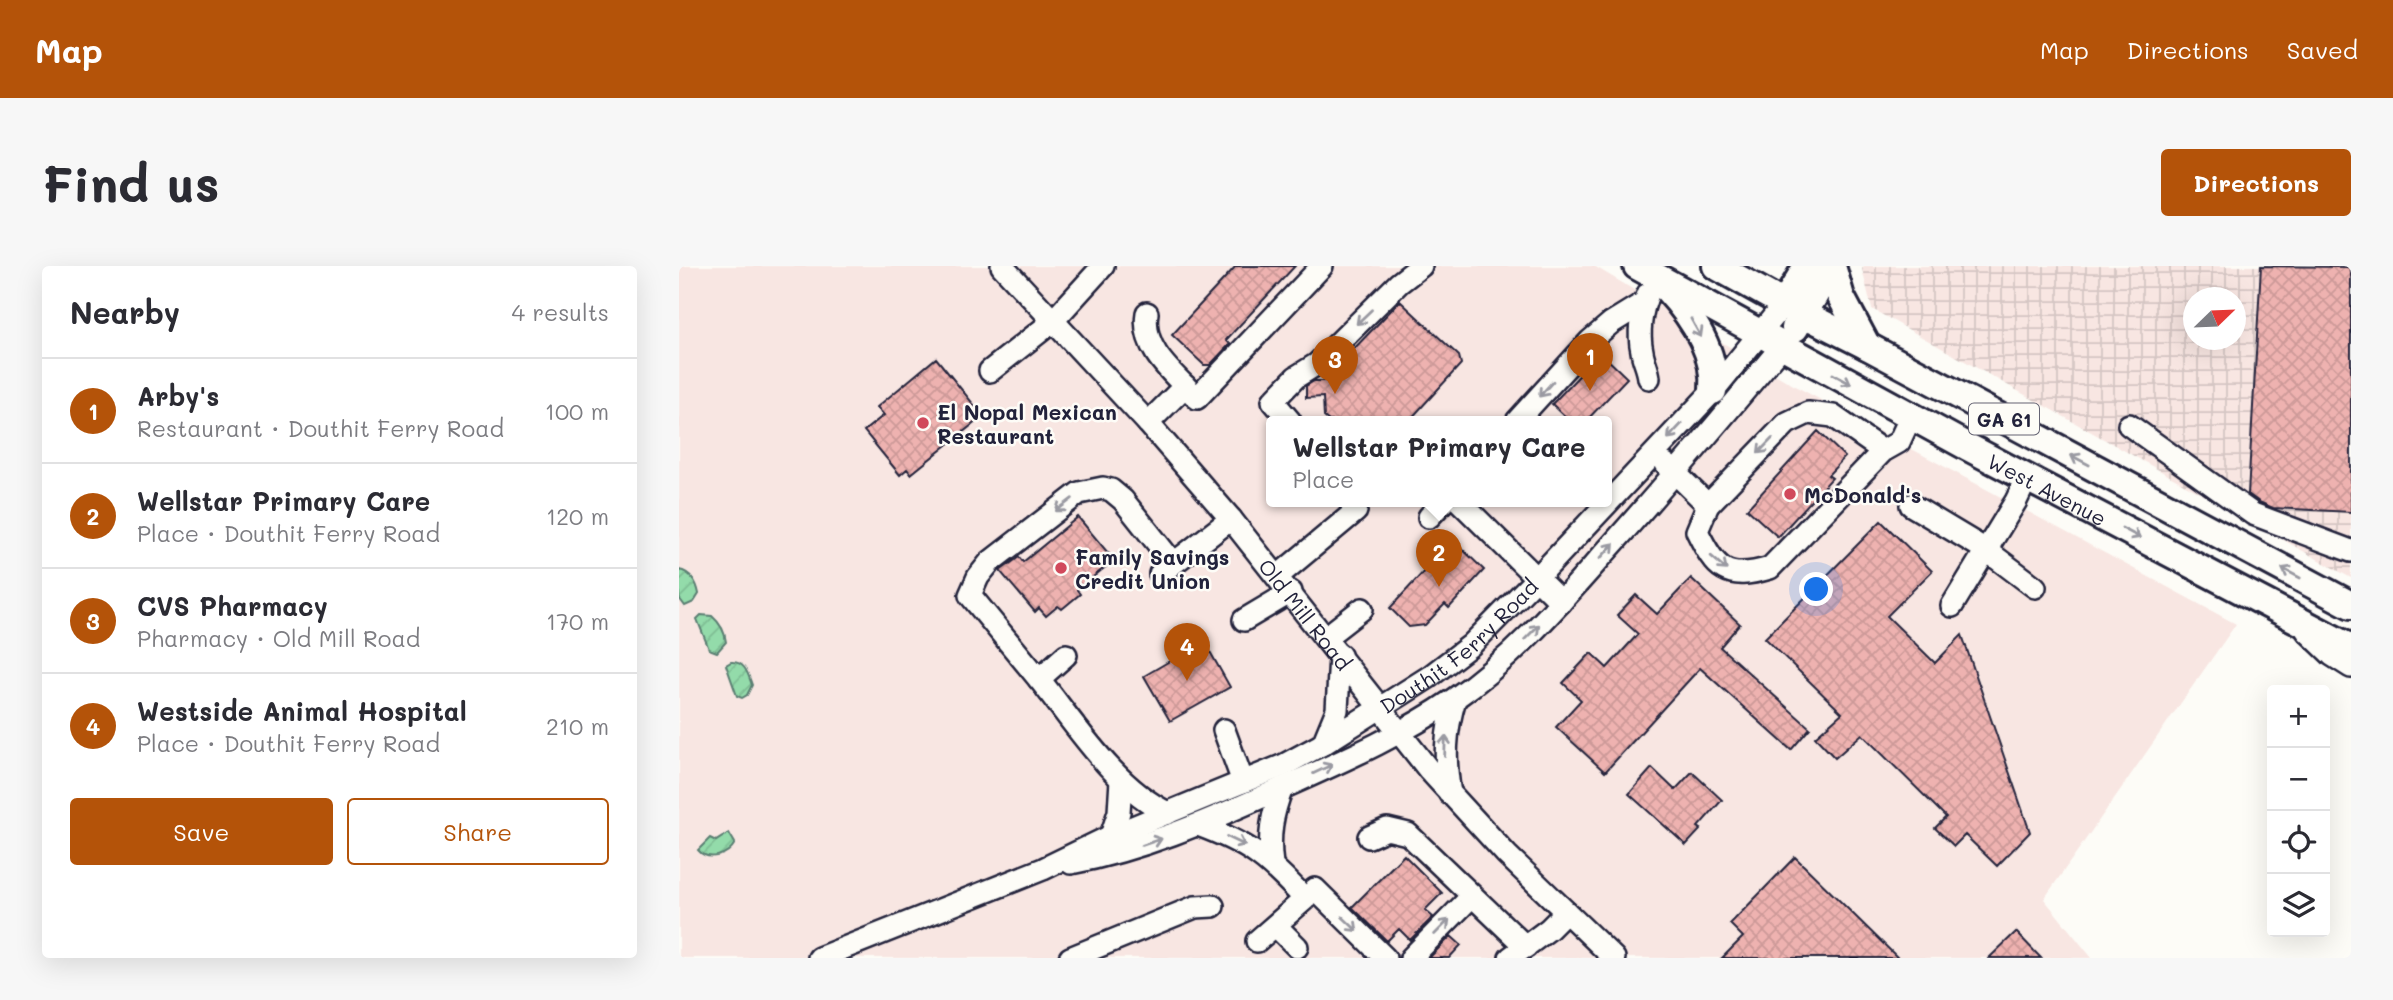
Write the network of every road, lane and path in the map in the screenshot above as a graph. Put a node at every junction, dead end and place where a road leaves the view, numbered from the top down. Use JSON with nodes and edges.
{"nodes":[{"id":1,"x":1002,"y":266,"type":"edge"},
{"id":2,"x":1103,"y":266,"type":"edge"},
{"id":3,"x":1322,"y":266,"type":"edge"},
{"id":4,"x":1716,"y":266,"type":"edge"},
{"id":5,"x":1807,"y":266,"type":"edge"},
{"id":6,"x":1832,"y":266,"type":"edge"},
{"id":7,"x":1418,"y":268,"type":"edge"},
{"id":8,"x":1646,"y":271,"type":"edge"},
{"id":9,"x":1645,"y":302,"type":"junction"},
{"id":10,"x":1794,"y":309,"type":"junction"},
{"id":11,"x":1147,"y":313,"type":"dead end"},
{"id":12,"x":1052,"y":321,"type":"junction"},
{"id":13,"x":1611,"y":323,"type":"junction"},
{"id":14,"x":1771,"y":340,"type":"junction"},
{"id":15,"x":1867,"y":346,"type":"junction"},
{"id":16,"x":1642,"y":353,"type":"junction"},
{"id":17,"x":990,"y":371,"type":"dead end"},
{"id":18,"x":1649,"y":378,"type":"dead end"},
{"id":19,"x":1185,"y":386,"type":"junction"},
{"id":20,"x":1713,"y":391,"type":"junction"},
{"id":21,"x":1286,"y":416,"type":"edge"},
{"id":22,"x":1522,"y":416,"type":"edge"},
{"id":23,"x":1911,"y":416,"type":"junction"},
{"id":24,"x":1148,"y":423,"type":"junction"},
{"id":25,"x":2129,"y":425,"type":"dead end"},
{"id":26,"x":1883,"y":451,"type":"junction"},
{"id":27,"x":1655,"y":453,"type":"junction"},
{"id":28,"x":1675,"y":474,"type":"junction"},
{"id":29,"x":2027,"y":478,"type":"junction"},
{"id":30,"x":1612,"y":499,"type":"edge"},
{"id":31,"x":1708,"y":505,"type":"junction"},
{"id":32,"x":1911,"y":505,"type":"dead end"},
{"id":33,"x":1352,"y":507,"type":"edge"},
{"id":34,"x":1438,"y":507,"type":"edge"},
{"id":35,"x":1465,"y":507,"type":"edge"},
{"id":36,"x":1604,"y":507,"type":"edge"},
{"id":37,"x":1429,"y":517,"type":"dead end"},
{"id":38,"x":1231,"y":519,"type":"junction"},
{"id":39,"x":2349,"y":549,"type":"edge"},
{"id":40,"x":1986,"y":550,"type":"junction"},
{"id":41,"x":1537,"y":578,"type":"junction"},
{"id":42,"x":1284,"y":584,"type":"junction"},
{"id":43,"x":2035,"y":587,"type":"dead end"},
{"id":44,"x":1561,"y":602,"type":"junction"},
{"id":45,"x":2351,"y":605,"type":"edge"},
{"id":46,"x":1952,"y":606,"type":"dead end"},
{"id":47,"x":1361,"y":609,"type":"dead end"},
{"id":48,"x":1244,"y":620,"type":"dead end"},
{"id":49,"x":2295,"y":620,"type":"junction"},
{"id":50,"x":1326,"y":637,"type":"junction"},
{"id":51,"x":2351,"y":648,"type":"edge"},
{"id":52,"x":1066,"y":655,"type":"dead end"},
{"id":53,"x":1340,"y":655,"type":"junction"},
{"id":54,"x":2351,"y":667,"type":"edge"},
{"id":55,"x":1039,"y":679,"type":"junction"},
{"id":56,"x":1455,"y":699,"type":"junction"},
{"id":57,"x":1381,"y":709,"type":"junction"},
{"id":58,"x":1224,"y":730,"type":"dead end"},
{"id":59,"x":1399,"y":732,"type":"junction"},
{"id":60,"x":1323,"y":744,"type":"junction"},
{"id":61,"x":1121,"y":780,"type":"junction"},
{"id":62,"x":1243,"y":782,"type":"junction"},
{"id":63,"x":1282,"y":788,"type":"junction"},
{"id":64,"x":1450,"y":794,"type":"junction"},
{"id":65,"x":1168,"y":813,"type":"junction"},
{"id":66,"x":1198,"y":825,"type":"junction"},
{"id":67,"x":1111,"y":835,"type":"junction"},
{"id":68,"x":1369,"y":837,"type":"dead end"},
{"id":69,"x":1272,"y":864,"type":"junction"},
{"id":70,"x":1043,"y":869,"type":"junction"},
{"id":71,"x":1315,"y":890,"type":"junction"},
{"id":72,"x":1472,"y":896,"type":"junction"},
{"id":73,"x":1213,"y":906,"type":"dead end"},
{"id":74,"x":1566,"y":912,"type":"junction"},
{"id":75,"x":1276,"y":926,"type":"junction"},
{"id":76,"x":1257,"y":941,"type":"dead end"},
{"id":77,"x":1297,"y":947,"type":"dead end"},
{"id":78,"x":1518,"y":953,"type":"edge"},
{"id":79,"x":818,"y":958,"type":"edge"},
{"id":80,"x":1070,"y":958,"type":"edge"},
{"id":81,"x":1385,"y":958,"type":"edge"},
{"id":82,"x":1411,"y":958,"type":"edge"},
{"id":83,"x":1614,"y":958,"type":"edge"}],
"edges":[{"from":1,"to":12,"type":"street","name":"Old Mill Road"},
{"from":2,"to":12,"type":"street"},
{"from":3,"to":19,"type":"street"},
{"from":4,"to":10,"type":"main road","name":"West Avenue","number":"GA 61"},
{"from":5,"to":10,"type":"main road"},
{"from":6,"to":10,"type":"main road"},
{"from":6,"to":15,"type":"main road"},
{"from":7,"to":21,"type":"street","one_way":true},
{"from":8,"to":9,"type":"street"},
{"from":8,"to":14,"type":"main road","name":"West Avenue","number":"GA 61"},
{"from":8,"to":20,"type":"main road","one_way":true},
{"from":9,"to":13,"type":"street"},
{"from":9,"to":16,"type":"street"},
{"from":10,"to":14,"type":"main road"},
{"from":10,"to":15,"type":"main road","name":"West Avenue","number":"GA 61"},
{"from":11,"to":19,"type":"street"},
{"from":12,"to":17,"type":"street"},
{"from":12,"to":24,"type":"street","name":"Old Mill Road"},
{"from":13,"to":16,"type":"street"},
{"from":13,"to":22,"type":"street","one_way":true},
{"from":14,"to":20,"type":"street","name":"Douthit Ferry Road"},
{"from":14,"to":23,"type":"main road","name":"West Avenue","number":"GA 61","one_way":true},
{"from":14,"to":28,"type":"street","name":"Douthit Ferry Road"},
{"from":45,"to":15,"type":"main road","name":"West Avenue","number":"GA 61","one_way":true},
{"from":16,"to":18,"type":"street"},
{"from":19,"to":24,"type":"street"},
{"from":20,"to":27,"type":"street","name":"Douthit Ferry Road","one_way":true},
{"from":23,"to":26,"type":"street"},
{"from":23,"to":29,"type":"main road","name":"West Avenue","number":"GA 61"},
{"from":24,"to":38,"type":"street","name":"Old Mill Road"},
{"from":25,"to":39,"type":"street"},
{"from":26,"to":31,"type":"street","one_way":true},
{"from":31,"to":26,"type":"street","one_way":true},
{"from":27,"to":28,"type":"street"},
{"from":27,"to":30,"type":"street","name":"Douthit Ferry Road"},
{"from":28,"to":31,"type":"street"},
{"from":44,"to":28,"type":"street","name":"Douthit Ferry Road","one_way":true},
{"from":29,"to":40,"type":"street"},
{"from":29,"to":49,"type":"main road","name":"West Avenue","number":"GA 61","one_way":true},
{"from":32,"to":40,"type":"street"},
{"from":33,"to":42,"type":"street"},
{"from":34,"to":37,"type":"street"},
{"from":35,"to":41,"type":"street"},
{"from":36,"to":41,"type":"street","name":"Douthit Ferry Road"},
{"from":38,"to":42,"type":"street","name":"Old Mill Road"},
{"from":38,"to":55,"type":"street","one_way":true},
{"from":40,"to":43,"type":"street"},
{"from":40,"to":46,"type":"street"},
{"from":41,"to":44,"type":"street"},
{"from":41,"to":57,"type":"street","name":"Douthit Ferry Road"},
{"from":42,"to":48,"type":"street"},
{"from":42,"to":50,"type":"street","name":"Old Mill Road"},
{"from":56,"to":44,"type":"street","name":"Douthit Ferry Road","one_way":true},
{"from":47,"to":50,"type":"street"},
{"from":49,"to":51,"type":"main road","name":"West Avenue","number":"GA 61"},
{"from":49,"to":54,"type":"street"},
{"from":50,"to":53,"type":"street","name":"Old Mill Road"},
{"from":52,"to":55,"type":"street"},
{"from":53,"to":57,"type":"street","name":"Old Mill Road"},
{"from":53,"to":60,"type":"street"},
{"from":55,"to":61,"type":"street"},
{"from":56,"to":59,"type":"street","name":"Douthit Ferry Road"},
{"from":64,"to":56,"type":"street","one_way":true},
{"from":57,"to":59,"type":"street","name":"Old Mill Road"},
{"from":57,"to":60,"type":"street","name":"Douthit Ferry Road"},
{"from":58,"to":62,"type":"street"},
{"from":63,"to":59,"type":"street","name":"Douthit Ferry Road","one_way":true},
{"from":59,"to":64,"type":"street","name":"Old Mill Road"},
{"from":60,"to":62,"type":"street","name":"Douthit Ferry Road"},
{"from":61,"to":65,"type":"street"},
{"from":61,"to":67,"type":"street"},
{"from":62,"to":65,"type":"street","name":"Douthit Ferry Road"},
{"from":63,"to":66,"type":"street","name":"Douthit Ferry Road"},
{"from":63,"to":69,"type":"street"},
{"from":64,"to":74,"type":"street","name":"Old Mill Road"},
{"from":65,"to":67,"type":"street","name":"Douthit Ferry Road"},
{"from":66,"to":69,"type":"street","one_way":true},
{"from":70,"to":66,"type":"street","name":"Douthit Ferry Road","one_way":true},
{"from":67,"to":70,"type":"street","name":"Douthit Ferry Road"},
{"from":68,"to":72,"type":"street"},
{"from":69,"to":71,"type":"street"},
{"from":70,"to":79,"type":"street","name":"Douthit Ferry Road"},
{"from":71,"to":75,"type":"street"},
{"from":71,"to":81,"type":"street","one_way":true},
{"from":72,"to":78,"type":"street"},
{"from":82,"to":72,"type":"street","one_way":true},
{"from":73,"to":80,"type":"street"},
{"from":74,"to":78,"type":"street"},
{"from":74,"to":83,"type":"street","name":"Old Mill Road"},
{"from":75,"to":76,"type":"street"},
{"from":75,"to":77,"type":"street"}]}
